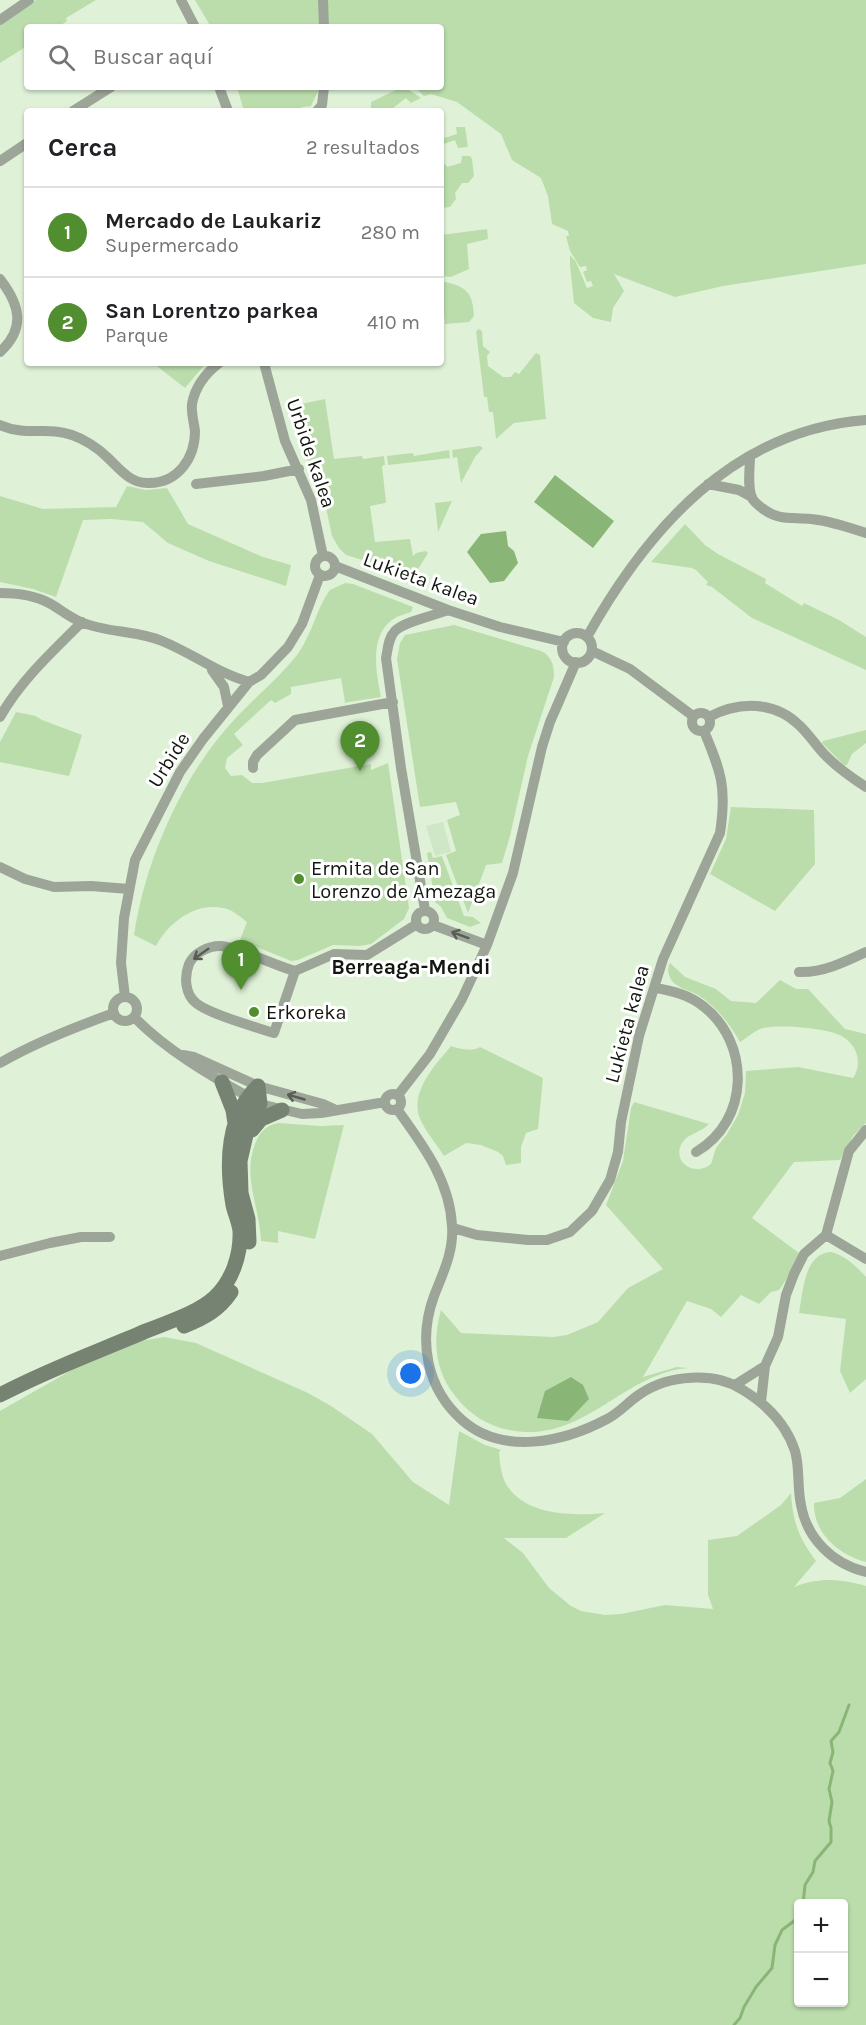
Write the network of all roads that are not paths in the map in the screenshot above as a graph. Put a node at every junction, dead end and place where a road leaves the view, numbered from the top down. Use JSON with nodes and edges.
{"nodes":[{"id":1,"x":29,"y":0,"type":"edge"},
{"id":2,"x":181,"y":0,"type":"edge"},
{"id":3,"x":323,"y":0,"type":"edge"},
{"id":4,"x":0,"y":20,"type":"edge"},
{"id":5,"x":193,"y":24,"type":"edge"},
{"id":6,"x":324,"y":24,"type":"edge"},
{"id":7,"x":106,"y":90,"type":"edge"},
{"id":8,"x":220,"y":90,"type":"edge"},
{"id":9,"x":324,"y":90,"type":"edge"},
{"id":10,"x":78,"y":108,"type":"edge"},
{"id":11,"x":227,"y":108,"type":"edge"},
{"id":12,"x":320,"y":108,"type":"edge"},
{"id":13,"x":24,"y":145,"type":"edge"},
{"id":14,"x":0,"y":161,"type":"edge"},
{"id":15,"x":0,"y":279,"type":"edge"},
{"id":16,"x":0,"y":352,"type":"edge"},
{"id":17,"x":215,"y":366,"type":"edge"},
{"id":18,"x":265,"y":366,"type":"edge"},
{"id":19,"x":866,"y":420,"type":"edge"},
{"id":20,"x":0,"y":425,"type":"edge"},
{"id":21,"x":750,"y":456,"type":"junction"},
{"id":22,"x":731,"y":468,"type":"junction"},
{"id":23,"x":299,"y":469,"type":"junction"},
{"id":24,"x":196,"y":484,"type":"dead end"},
{"id":25,"x":708,"y":484,"type":"junction"},
{"id":26,"x":750,"y":485,"type":"junction"},
{"id":27,"x":739,"y":490,"type":"junction"},
{"id":28,"x":752,"y":497,"type":"junction"},
{"id":29,"x":866,"y":533,"type":"edge"},
{"id":30,"x":323,"y":556,"type":"junction"},
{"id":31,"x":335,"y":566,"type":"junction"},
{"id":32,"x":320,"y":575,"type":"junction"},
{"id":33,"x":0,"y":592,"type":"edge"},
{"id":34,"x":448,"y":610,"type":"junction"},
{"id":35,"x":82,"y":622,"type":"junction"},
{"id":36,"x":587,"y":637,"type":"junction"},
{"id":37,"x":564,"y":642,"type":"junction"},
{"id":38,"x":592,"y":651,"type":"junction"},
{"id":39,"x":576,"y":662,"type":"junction"},
{"id":40,"x":208,"y":665,"type":"junction"},
{"id":41,"x":235,"y":678,"type":"junction"},
{"id":42,"x":249,"y":682,"type":"junction"},
{"id":43,"x":224,"y":687,"type":"junction"},
{"id":44,"x":239,"y":693,"type":"junction"},
{"id":45,"x":393,"y":702,"type":"junction"},
{"id":46,"x":228,"y":706,"type":"junction"},
{"id":47,"x":693,"y":716,"type":"junction"},
{"id":48,"x":0,"y":717,"type":"edge"},
{"id":49,"x":709,"y":717,"type":"junction"},
{"id":50,"x":704,"y":730,"type":"junction"},
{"id":51,"x":252,"y":768,"type":"dead end"},
{"id":52,"x":866,"y":787,"type":"edge"},
{"id":53,"x":0,"y":867,"type":"edge"},
{"id":54,"x":129,"y":889,"type":"junction"},
{"id":55,"x":425,"y":910,"type":"junction"},
{"id":56,"x":417,"y":924,"type":"junction"},
{"id":57,"x":433,"y":925,"type":"junction"},
{"id":58,"x":487,"y":945,"type":"junction"},
{"id":59,"x":866,"y":952,"type":"edge"},
{"id":60,"x":295,"y":971,"type":"junction"},
{"id":61,"x":799,"y":972,"type":"dead end"},
{"id":62,"x":656,"y":988,"type":"junction"},
{"id":63,"x":125,"y":997,"type":"junction"},
{"id":64,"x":114,"y":1013,"type":"junction"},
{"id":65,"x":135,"y":1017,"type":"junction"},
{"id":66,"x":183,"y":1055,"type":"junction"},
{"id":67,"x":0,"y":1063,"type":"edge"},
{"id":68,"x":222,"y":1082,"type":"junction"},
{"id":69,"x":255,"y":1095,"type":"junction"},
{"id":70,"x":398,"y":1095,"type":"junction"},
{"id":71,"x":385,"y":1102,"type":"junction"},
{"id":72,"x":334,"y":1109,"type":"junction"},
{"id":73,"x":398,"y":1109,"type":"junction"},
{"id":74,"x":282,"y":1110,"type":"junction"},
{"id":75,"x":235,"y":1123,"type":"junction"},
{"id":76,"x":866,"y":1130,"type":"edge"},
{"id":77,"x":245,"y":1140,"type":"junction"},
{"id":78,"x":696,"y":1152,"type":"dead end"},
{"id":79,"x":453,"y":1228,"type":"junction"},
{"id":80,"x":477,"y":1234,"type":"junction"},
{"id":81,"x":825,"y":1234,"type":"junction"},
{"id":82,"x":110,"y":1236,"type":"dead end"},
{"id":83,"x":452,"y":1243,"type":"junction"},
{"id":84,"x":0,"y":1256,"type":"edge"},
{"id":85,"x":866,"y":1258,"type":"edge"},
{"id":86,"x":95,"y":1352,"type":"junction"},
{"id":87,"x":765,"y":1366,"type":"junction"},
{"id":88,"x":735,"y":1385,"type":"junction"},
{"id":89,"x":3,"y":1392,"type":"edge"},
{"id":90,"x":761,"y":1402,"type":"junction"},
{"id":91,"x":866,"y":1572,"type":"edge"}],
"edges":[{"from":1,"to":4,"type":"street"},
{"from":2,"to":5,"type":"street"},
{"from":3,"to":6,"type":"street"},
{"from":7,"to":10,"type":"street"},
{"from":8,"to":11,"type":"street"},
{"from":9,"to":12,"type":"street"},
{"from":13,"to":14,"type":"street"},
{"from":15,"to":16,"type":"street"},
{"from":17,"to":20,"type":"street"},
{"from":18,"to":23,"type":"street","name":"Urbide kalea"},
{"from":19,"to":21,"type":"street"},
{"from":21,"to":22,"type":"street"},
{"from":21,"to":26,"type":"street"},
{"from":22,"to":25,"type":"street"},
{"from":22,"to":26,"type":"street"},
{"from":22,"to":27,"type":"street"},
{"from":23,"to":24,"type":"street"},
{"from":23,"to":30,"type":"street","name":"Urbide kalea"},
{"from":25,"to":27,"type":"street"},
{"from":25,"to":36,"type":"street"},
{"from":26,"to":28,"type":"street"},
{"from":27,"to":28,"type":"street"},
{"from":28,"to":29,"type":"street"},
{"from":30,"to":31,"type":"street"},
{"from":30,"to":32,"type":"street"},
{"from":31,"to":32,"type":"street"},
{"from":31,"to":34,"type":"street","name":"Lukieta kalea"},
{"from":32,"to":42,"type":"street","name":"Urbide"},
{"from":33,"to":35,"type":"street"},
{"from":34,"to":37,"type":"street","name":"Lukieta kalea"},
{"from":34,"to":45,"type":"street"},
{"from":35,"to":40,"type":"street"},
{"from":35,"to":48,"type":"street"},
{"from":36,"to":37,"type":"street"},
{"from":36,"to":38,"type":"street"},
{"from":37,"to":39,"type":"street"},
{"from":38,"to":39,"type":"street"},
{"from":38,"to":47,"type":"street"},
{"from":39,"to":58,"type":"street"},
{"from":40,"to":41,"type":"street"},
{"from":40,"to":43,"type":"street"},
{"from":41,"to":42,"type":"street"},
{"from":41,"to":44,"type":"street"},
{"from":42,"to":44,"type":"street","name":"Urbide"},
{"from":43,"to":44,"type":"street"},
{"from":43,"to":46,"type":"street"},
{"from":44,"to":46,"type":"street","name":"Urbide"},
{"from":45,"to":51,"type":"street"},
{"from":45,"to":55,"type":"street"},
{"from":46,"to":54,"type":"street","name":"Urbide"},
{"from":47,"to":49,"type":"street"},
{"from":47,"to":50,"type":"street"},
{"from":49,"to":50,"type":"street"},
{"from":49,"to":52,"type":"street"},
{"from":50,"to":62,"type":"street","name":"Lukieta kalea"},
{"from":53,"to":54,"type":"street"},
{"from":54,"to":63,"type":"street","name":"Urbide"},
{"from":55,"to":56,"type":"street"},
{"from":55,"to":57,"type":"street"},
{"from":56,"to":57,"type":"street"},
{"from":56,"to":60,"type":"street"},
{"from":58,"to":57,"type":"street","one_way":true},
{"from":58,"to":70,"type":"street"},
{"from":59,"to":61,"type":"street"},
{"from":60,"to":60,"type":"street","one_way":true},
{"from":62,"to":78,"type":"street"},
{"from":62,"to":80,"type":"street","name":"Lukieta kalea"},
{"from":63,"to":64,"type":"street"},
{"from":63,"to":65,"type":"street"},
{"from":64,"to":65,"type":"street"},
{"from":64,"to":67,"type":"street"},
{"from":65,"to":66,"type":"street"},
{"from":66,"to":68,"type":"street"},
{"from":66,"to":69,"type":"street"},
{"from":68,"to":69,"type":"street"},
{"from":68,"to":75,"type":"street"},
{"from":72,"to":69,"type":"street","one_way":true},
{"from":69,"to":74,"type":"street"},
{"from":69,"to":75,"type":"street"},
{"from":69,"to":77,"type":"street"},
{"from":70,"to":71,"type":"street"},
{"from":70,"to":73,"type":"street"},
{"from":71,"to":72,"type":"street"},
{"from":71,"to":73,"type":"street"},
{"from":72,"to":74,"type":"street"},
{"from":73,"to":79,"type":"street"},
{"from":74,"to":77,"type":"street"},
{"from":75,"to":86,"type":"street"},
{"from":76,"to":81,"type":"street"},
{"from":77,"to":86,"type":"street"},
{"from":79,"to":80,"type":"street","name":"Lukieta kalea"},
{"from":79,"to":83,"type":"street"},
{"from":80,"to":83,"type":"street","name":"Lukieta kalea"},
{"from":81,"to":85,"type":"street"},
{"from":81,"to":87,"type":"street"},
{"from":82,"to":84,"type":"street"},
{"from":83,"to":88,"type":"street"},
{"from":86,"to":89,"type":"street"},
{"from":87,"to":88,"type":"street"},
{"from":87,"to":90,"type":"street"},
{"from":88,"to":90,"type":"street"},
{"from":90,"to":91,"type":"street"}]}
